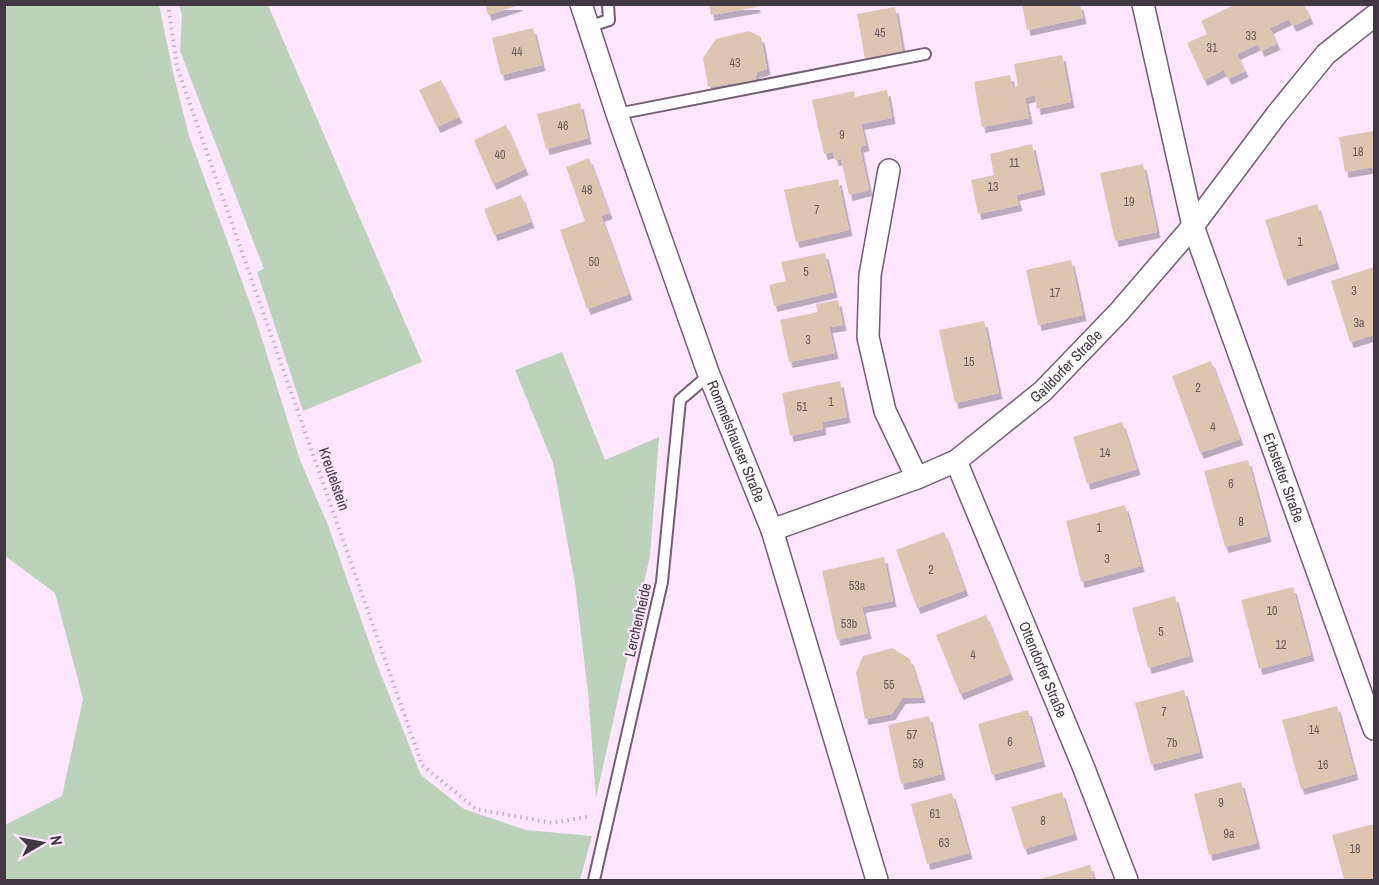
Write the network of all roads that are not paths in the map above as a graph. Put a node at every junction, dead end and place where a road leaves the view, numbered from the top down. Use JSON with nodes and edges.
{"nodes":[{"id":1,"x":581,"y":4,"type":"edge"},
{"id":2,"x":608,"y":4,"type":"edge"},
{"id":3,"x":1143,"y":4,"type":"edge"},
{"id":4,"x":1374,"y":16,"type":"edge"},
{"id":5,"x":588,"y":27,"type":"junction"},
{"id":6,"x":925,"y":54,"type":"dead end"},
{"id":7,"x":617,"y":114,"type":"junction"},
{"id":8,"x":889,"y":170,"type":"dead end"},
{"id":9,"x":1193,"y":226,"type":"junction"},
{"id":10,"x":709,"y":375,"type":"junction"},
{"id":11,"x":956,"y":461,"type":"junction"},
{"id":12,"x":917,"y":478,"type":"junction"},
{"id":13,"x":772,"y":530,"type":"junction"},
{"id":14,"x":1374,"y":729,"type":"edge"},
{"id":15,"x":594,"y":880,"type":"edge"},
{"id":16,"x":877,"y":880,"type":"edge"},
{"id":17,"x":1127,"y":880,"type":"edge"}],
"edges":[{"from":1,"to":5,"type":"street","name":"Rommelshauser Straße"},
{"from":2,"to":5,"type":"lane"},
{"from":3,"to":9,"type":"street"},
{"from":4,"to":9,"type":"street","name":"Gaildorfer Straße"},
{"from":5,"to":7,"type":"street","name":"Rommelshauser Straße"},
{"from":6,"to":7,"type":"lane"},
{"from":7,"to":10,"type":"street","name":"Rommelshauser Straße"},
{"from":8,"to":12,"type":"street"},
{"from":9,"to":11,"type":"street","name":"Gaildorfer Straße"},
{"from":9,"to":14,"type":"street","name":"Erbstetter Straße"},
{"from":10,"to":13,"type":"street","name":"Rommelshauser Straße"},
{"from":10,"to":15,"type":"lane","name":"Lerchenheide"},
{"from":11,"to":12,"type":"street","name":"Gaildorfer Straße"},
{"from":11,"to":17,"type":"street","name":"Ottendorfer Straße"},
{"from":12,"to":13,"type":"street","name":"Gaildorfer Straße"},
{"from":13,"to":16,"type":"street","name":"Rommelshauser Straße"}]}
